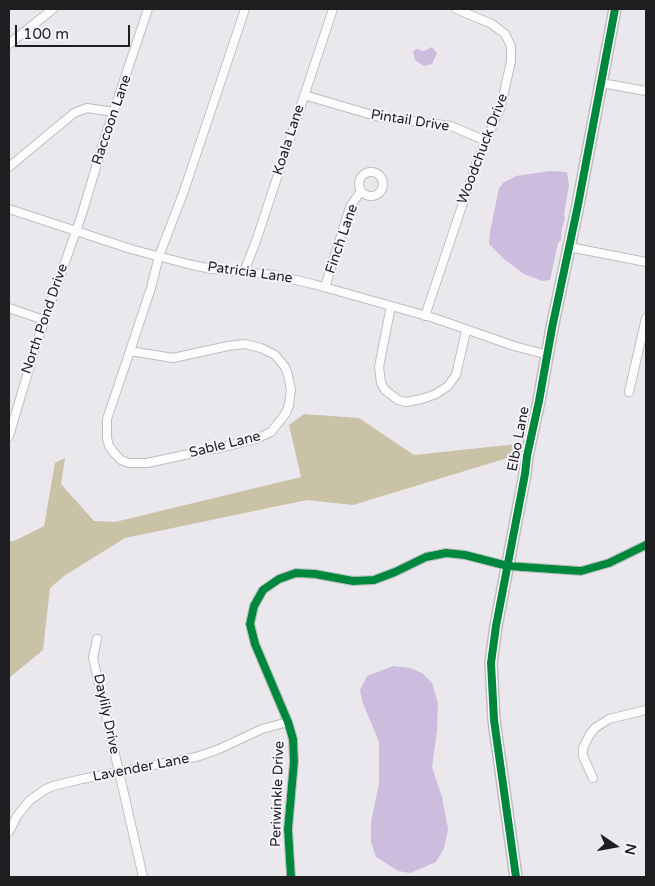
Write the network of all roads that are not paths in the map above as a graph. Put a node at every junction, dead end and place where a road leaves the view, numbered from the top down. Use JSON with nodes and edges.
{"nodes":[{"id":1,"x":53,"y":9,"type":"edge"},
{"id":2,"x":148,"y":9,"type":"edge"},
{"id":3,"x":245,"y":9,"type":"edge"},
{"id":4,"x":333,"y":9,"type":"edge"},
{"id":5,"x":456,"y":9,"type":"edge"},
{"id":6,"x":615,"y":9,"type":"edge"},
{"id":7,"x":9,"y":44,"type":"edge"},
{"id":8,"x":601,"y":83,"type":"junction"},
{"id":9,"x":646,"y":91,"type":"edge"},
{"id":10,"x":304,"y":96,"type":"junction"},
{"id":11,"x":114,"y":112,"type":"junction"},
{"id":12,"x":486,"y":141,"type":"junction"},
{"id":13,"x":9,"y":168,"type":"edge"},
{"id":14,"x":361,"y":191,"type":"dead end"},
{"id":15,"x":9,"y":209,"type":"edge"},
{"id":16,"x":75,"y":230,"type":"junction"},
{"id":17,"x":569,"y":247,"type":"junction"},
{"id":18,"x":159,"y":256,"type":"junction"},
{"id":19,"x":646,"y":262,"type":"edge"},
{"id":20,"x":244,"y":272,"type":"junction"},
{"id":21,"x":325,"y":288,"type":"junction"},
{"id":22,"x":391,"y":306,"type":"junction"},
{"id":23,"x":9,"y":308,"type":"edge"},
{"id":24,"x":425,"y":316,"type":"junction"},
{"id":25,"x":646,"y":318,"type":"edge"},
{"id":26,"x":44,"y":320,"type":"junction"},
{"id":27,"x":466,"y":330,"type":"junction"},
{"id":28,"x":130,"y":351,"type":"junction"},
{"id":29,"x":548,"y":355,"type":"junction"},
{"id":30,"x":630,"y":392,"type":"dead end"},
{"id":31,"x":12,"y":410,"type":"edge"},
{"id":32,"x":9,"y":436,"type":"edge"},
{"id":33,"x":646,"y":545,"type":"edge"},
{"id":34,"x":508,"y":566,"type":"junction"},
{"id":35,"x":97,"y":639,"type":"dead end"},
{"id":36,"x":646,"y":710,"type":"edge"},
{"id":37,"x":288,"y":722,"type":"junction"},
{"id":38,"x":119,"y":772,"type":"junction"},
{"id":39,"x":592,"y":778,"type":"dead end"},
{"id":40,"x":9,"y":832,"type":"edge"},
{"id":41,"x":144,"y":877,"type":"edge"},
{"id":42,"x":291,"y":877,"type":"edge"},
{"id":43,"x":516,"y":877,"type":"edge"}],
"edges":[{"from":1,"to":7,"type":"street"},
{"from":2,"to":11,"type":"street","name":"Raccoon Lane"},
{"from":3,"to":18,"type":"street"},
{"from":4,"to":10,"type":"street","name":"Koala Lane"},
{"from":5,"to":12,"type":"street","name":"Woodchuck Drive"},
{"from":6,"to":8,"type":"street","name":"Elbo Lane"},
{"from":8,"to":9,"type":"street"},
{"from":8,"to":17,"type":"street","name":"Elbo Lane"},
{"from":10,"to":12,"type":"street","name":"Pintail Drive"},
{"from":10,"to":20,"type":"street","name":"Koala Lane"},
{"from":11,"to":13,"type":"street"},
{"from":11,"to":16,"type":"street","name":"Raccoon Lane"},
{"from":12,"to":24,"type":"street","name":"Woodchuck Drive"},
{"from":14,"to":21,"type":"street","name":"Finch Lane"},
{"from":15,"to":16,"type":"street","name":"Patricia Lane"},
{"from":16,"to":18,"type":"street","name":"Patricia Lane"},
{"from":16,"to":26,"type":"street","name":"North Pond Drive"},
{"from":17,"to":19,"type":"street"},
{"from":17,"to":29,"type":"street","name":"Elbo Lane"},
{"from":18,"to":20,"type":"street","name":"Patricia Lane"},
{"from":18,"to":28,"type":"street","name":"Sable Lane"},
{"from":20,"to":21,"type":"street","name":"Patricia Lane"},
{"from":21,"to":22,"type":"street","name":"Patricia Lane"},
{"from":22,"to":24,"type":"street","name":"Patricia Lane"},
{"from":22,"to":27,"type":"street"},
{"from":23,"to":26,"type":"street"},
{"from":24,"to":27,"type":"street","name":"Patricia Lane"},
{"from":25,"to":30,"type":"street"},
{"from":26,"to":31,"type":"street","name":"North Pond Drive"},
{"from":27,"to":29,"type":"street","name":"Patricia Lane"},
{"from":28,"to":28,"type":"street","name":"Sable Lane"},
{"from":29,"to":34,"type":"street","name":"Elbo Lane"},
{"from":31,"to":32,"type":"street","name":"North Pond Drive"},
{"from":33,"to":34,"type":"street","name":"Periwinkle Drive"},
{"from":34,"to":37,"type":"street","name":"Periwinkle Drive"},
{"from":34,"to":43,"type":"street","name":"Elbo Lane"},
{"from":35,"to":38,"type":"street","name":"Daylily Drive"},
{"from":36,"to":39,"type":"street"},
{"from":37,"to":38,"type":"street","name":"Lavender Lane"},
{"from":37,"to":42,"type":"street","name":"Periwinkle Drive"},
{"from":38,"to":40,"type":"street","name":"Lavender Lane"},
{"from":38,"to":41,"type":"street","name":"Daylily Drive"}]}
